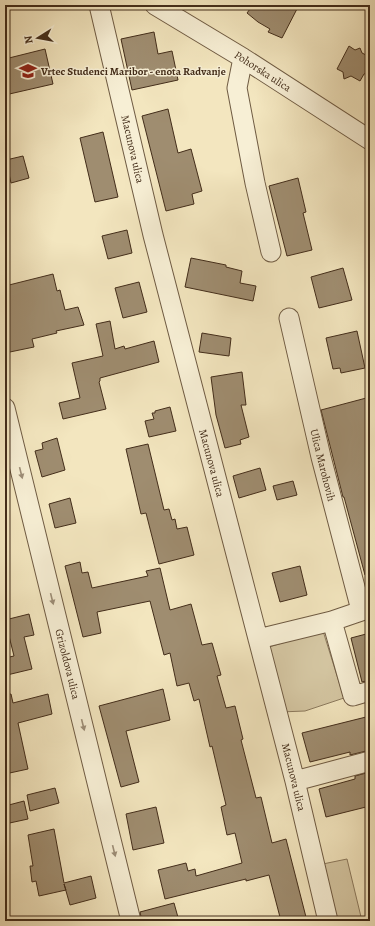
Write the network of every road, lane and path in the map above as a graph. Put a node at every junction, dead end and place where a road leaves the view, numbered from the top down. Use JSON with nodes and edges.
{"nodes":[{"id":1,"x":99,"y":5,"type":"edge"},
{"id":2,"x":155,"y":5,"type":"edge"},
{"id":3,"x":243,"y":58,"type":"junction"},
{"id":4,"x":370,"y":140,"type":"edge"},
{"id":5,"x":271,"y":252,"type":"dead end"},
{"id":6,"x":289,"y":318,"type":"dead end"},
{"id":7,"x":5,"y":408,"type":"edge"},
{"id":8,"x":366,"y":609,"type":"edge"},
{"id":9,"x":332,"y":621,"type":"junction"},
{"id":10,"x":258,"y":640,"type":"junction"},
{"id":11,"x":370,"y":691,"type":"edge"},
{"id":12,"x":370,"y":761,"type":"edge"},
{"id":13,"x":295,"y":781,"type":"junction"},
{"id":14,"x":131,"y":921,"type":"edge"},
{"id":15,"x":328,"y":921,"type":"edge"}],
"edges":[{"from":1,"to":10,"type":"street","name":"Macunova ulica"},
{"from":2,"to":3,"type":"street","name":"Pohorska ulica"},
{"from":3,"to":4,"type":"street","name":"Pohorska ulica"},
{"from":3,"to":5,"type":"street"},
{"from":6,"to":8,"type":"street","name":"Ulica Marohovih"},
{"from":7,"to":14,"type":"street","name":"Grizoldova ulica","one_way":true},
{"from":8,"to":9,"type":"street","name":"Ulica Marohovih"},
{"from":9,"to":10,"type":"street","name":"Ulica Marohovih"},
{"from":9,"to":11,"type":"street"},
{"from":10,"to":13,"type":"street","name":"Macunova ulica"},
{"from":12,"to":13,"type":"street"},
{"from":13,"to":15,"type":"street","name":"Macunova ulica"}]}
